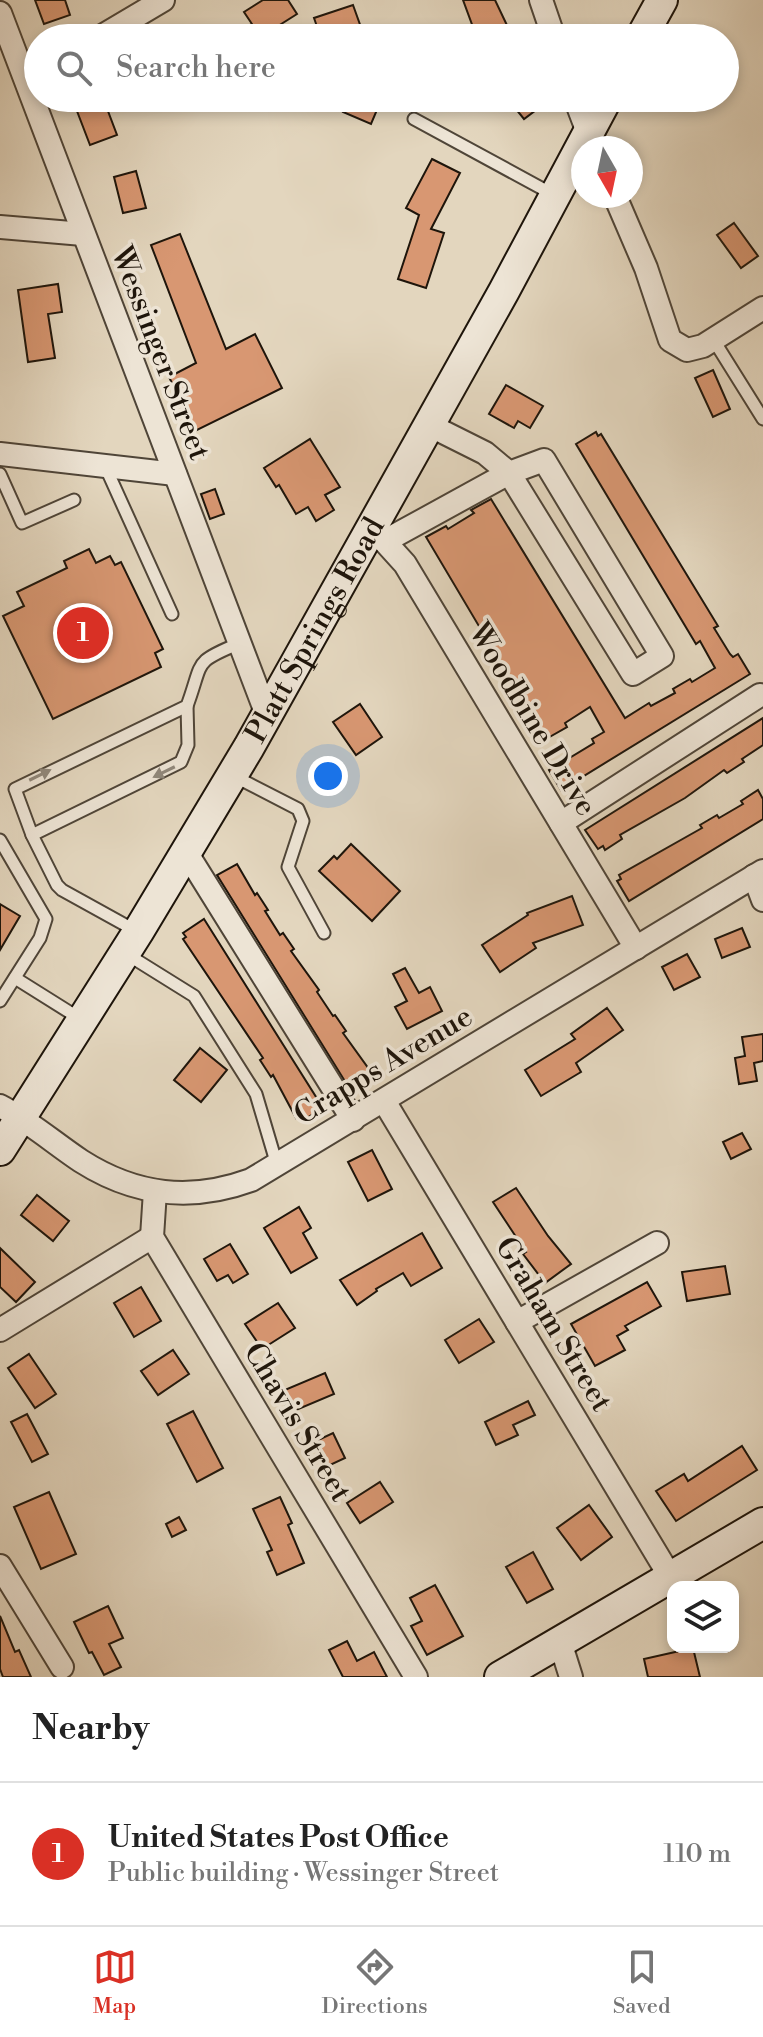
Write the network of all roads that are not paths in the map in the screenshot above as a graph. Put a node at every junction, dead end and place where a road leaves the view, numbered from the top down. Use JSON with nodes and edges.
{"nodes":[{"id":1,"x":163,"y":0,"type":"edge"},
{"id":2,"x":541,"y":0,"type":"edge"},
{"id":3,"x":662,"y":0,"type":"edge"},
{"id":4,"x":0,"y":13,"type":"edge"},
{"id":5,"x":123,"y":24,"type":"edge"},
{"id":6,"x":549,"y":24,"type":"edge"},
{"id":7,"x":649,"y":24,"type":"edge"},
{"id":8,"x":24,"y":62,"type":"edge"},
{"id":9,"x":43,"y":112,"type":"edge"},
{"id":10,"x":580,"y":112,"type":"edge"},
{"id":11,"x":602,"y":112,"type":"edge"},
{"id":12,"x":414,"y":119,"type":"dead end"},
{"id":13,"x":589,"y":136,"type":"edge"},
{"id":14,"x":593,"y":136,"type":"edge"},
{"id":15,"x":571,"y":170,"type":"edge"},
{"id":16,"x":554,"y":195,"type":"junction"},
{"id":17,"x":620,"y":208,"type":"edge"},
{"id":18,"x":0,"y":227,"type":"edge"},
{"id":19,"x":83,"y":234,"type":"junction"},
{"id":20,"x":763,"y":308,"type":"edge"},
{"id":21,"x":713,"y":339,"type":"junction"},
{"id":22,"x":763,"y":419,"type":"edge"},
{"id":23,"x":429,"y":425,"type":"junction"},
{"id":24,"x":0,"y":454,"type":"edge"},
{"id":25,"x":105,"y":466,"type":"junction"},
{"id":26,"x":509,"y":473,"type":"junction"},
{"id":27,"x":0,"y":474,"type":"edge"},
{"id":28,"x":175,"y":474,"type":"junction"},
{"id":29,"x":74,"y":500,"type":"dead end"},
{"id":30,"x":378,"y":534,"type":"junction"},
{"id":31,"x":172,"y":614,"type":"dead end"},
{"id":32,"x":240,"y":643,"type":"junction"},
{"id":33,"x":760,"y":695,"type":"dead end"},
{"id":34,"x":187,"y":706,"type":"junction"},
{"id":35,"x":267,"y":715,"type":"junction"},
{"id":36,"x":232,"y":775,"type":"junction"},
{"id":37,"x":561,"y":823,"type":"junction"},
{"id":38,"x":32,"y":835,"type":"junction"},
{"id":39,"x":0,"y":840,"type":"edge"},
{"id":40,"x":186,"y":852,"type":"junction"},
{"id":41,"x":4,"y":856,"type":"edge"},
{"id":42,"x":759,"y":874,"type":"edge"},
{"id":43,"x":763,"y":900,"type":"edge"},
{"id":44,"x":324,"y":933,"type":"dead end"},
{"id":45,"x":131,"y":942,"type":"junction"},
{"id":46,"x":636,"y":948,"type":"junction"},
{"id":47,"x":15,"y":978,"type":"junction"},
{"id":48,"x":0,"y":1001,"type":"edge"},
{"id":49,"x":82,"y":1020,"type":"junction"},
{"id":50,"x":384,"y":1101,"type":"junction"},
{"id":51,"x":10,"y":1112,"type":"edge"},
{"id":52,"x":353,"y":1120,"type":"junction"},
{"id":53,"x":0,"y":1150,"type":"edge"},
{"id":54,"x":277,"y":1165,"type":"junction"},
{"id":55,"x":155,"y":1191,"type":"junction"},
{"id":56,"x":152,"y":1237,"type":"junction"},
{"id":57,"x":657,"y":1243,"type":"dead end"},
{"id":58,"x":517,"y":1322,"type":"junction"},
{"id":59,"x":0,"y":1330,"type":"edge"},
{"id":60,"x":763,"y":1523,"type":"edge"},
{"id":61,"x":0,"y":1566,"type":"edge"},
{"id":62,"x":671,"y":1578,"type":"junction"},
{"id":63,"x":560,"y":1642,"type":"junction"},
{"id":64,"x":62,"y":1667,"type":"dead end"},
{"id":65,"x":416,"y":1677,"type":"edge"},
{"id":66,"x":500,"y":1677,"type":"edge"},
{"id":67,"x":571,"y":1677,"type":"edge"}],
"edges":[{"from":1,"to":5,"type":"street"},
{"from":2,"to":6,"type":"street"},
{"from":3,"to":7,"type":"main road"},
{"from":4,"to":8,"type":"street","name":"Wessinger Street"},
{"from":9,"to":19,"type":"street","name":"Wessinger Street"},
{"from":10,"to":13,"type":"street"},
{"from":11,"to":14,"type":"main road","name":"Platt Springs Road"},
{"from":12,"to":16,"type":"lane"},
{"from":15,"to":16,"type":"main road","name":"Platt Springs Road"},
{"from":16,"to":23,"type":"main road","name":"Platt Springs Road"},
{"from":17,"to":21,"type":"street"},
{"from":18,"to":19,"type":"street"},
{"from":19,"to":28,"type":"street","name":"Wessinger Street"},
{"from":20,"to":21,"type":"street"},
{"from":21,"to":22,"type":"lane"},
{"from":23,"to":26,"type":"street"},
{"from":23,"to":30,"type":"main road","name":"Platt Springs Road"},
{"from":24,"to":25,"type":"street"},
{"from":25,"to":28,"type":"street"},
{"from":25,"to":31,"type":"lane"},
{"from":26,"to":26,"type":"street"},
{"from":26,"to":30,"type":"street"},
{"from":27,"to":29,"type":"lane"},
{"from":28,"to":32,"type":"street","name":"Wessinger Street"},
{"from":30,"to":35,"type":"main road","name":"Platt Springs Road"},
{"from":30,"to":37,"type":"street","name":"Woodbine Drive"},
{"from":32,"to":34,"type":"lane"},
{"from":32,"to":35,"type":"street","name":"Wessinger Street"},
{"from":33,"to":37,"type":"street"},
{"from":34,"to":38,"type":"lane","one_way":true},
{"from":38,"to":34,"type":"lane","one_way":true},
{"from":35,"to":36,"type":"main road","name":"Platt Springs Road"},
{"from":36,"to":40,"type":"main road","name":"Platt Springs Road"},
{"from":36,"to":44,"type":"lane"},
{"from":37,"to":46,"type":"street","name":"Woodbine Drive"},
{"from":38,"to":45,"type":"lane"},
{"from":39,"to":41,"type":"lane"},
{"from":40,"to":45,"type":"main road","name":"Platt Springs Road"},
{"from":40,"to":52,"type":"street"},
{"from":41,"to":47,"type":"lane"},
{"from":42,"to":43,"type":"street"},
{"from":42,"to":46,"type":"street","name":"Crapps Avenue"},
{"from":45,"to":49,"type":"main road","name":"Platt Springs Road"},
{"from":45,"to":54,"type":"lane"},
{"from":46,"to":50,"type":"street","name":"Crapps Avenue"},
{"from":47,"to":48,"type":"lane"},
{"from":47,"to":49,"type":"lane"},
{"from":49,"to":51,"type":"main road","name":"Platt Springs Road"},
{"from":50,"to":52,"type":"street","name":"Crapps Avenue"},
{"from":50,"to":58,"type":"street","name":"Graham Street"},
{"from":51,"to":53,"type":"main road","name":"Platt Springs Road"},
{"from":51,"to":55,"type":"street","name":"Crapps Avenue"},
{"from":52,"to":54,"type":"street","name":"Crapps Avenue"},
{"from":54,"to":55,"type":"street","name":"Crapps Avenue"},
{"from":55,"to":56,"type":"street"},
{"from":56,"to":59,"type":"street"},
{"from":56,"to":65,"type":"street","name":"Chavis Street"},
{"from":57,"to":58,"type":"street"},
{"from":58,"to":62,"type":"street","name":"Graham Street"},
{"from":60,"to":62,"type":"main road"},
{"from":61,"to":64,"type":"street"},
{"from":62,"to":63,"type":"main road"},
{"from":63,"to":66,"type":"main road"},
{"from":63,"to":67,"type":"street"}]}
